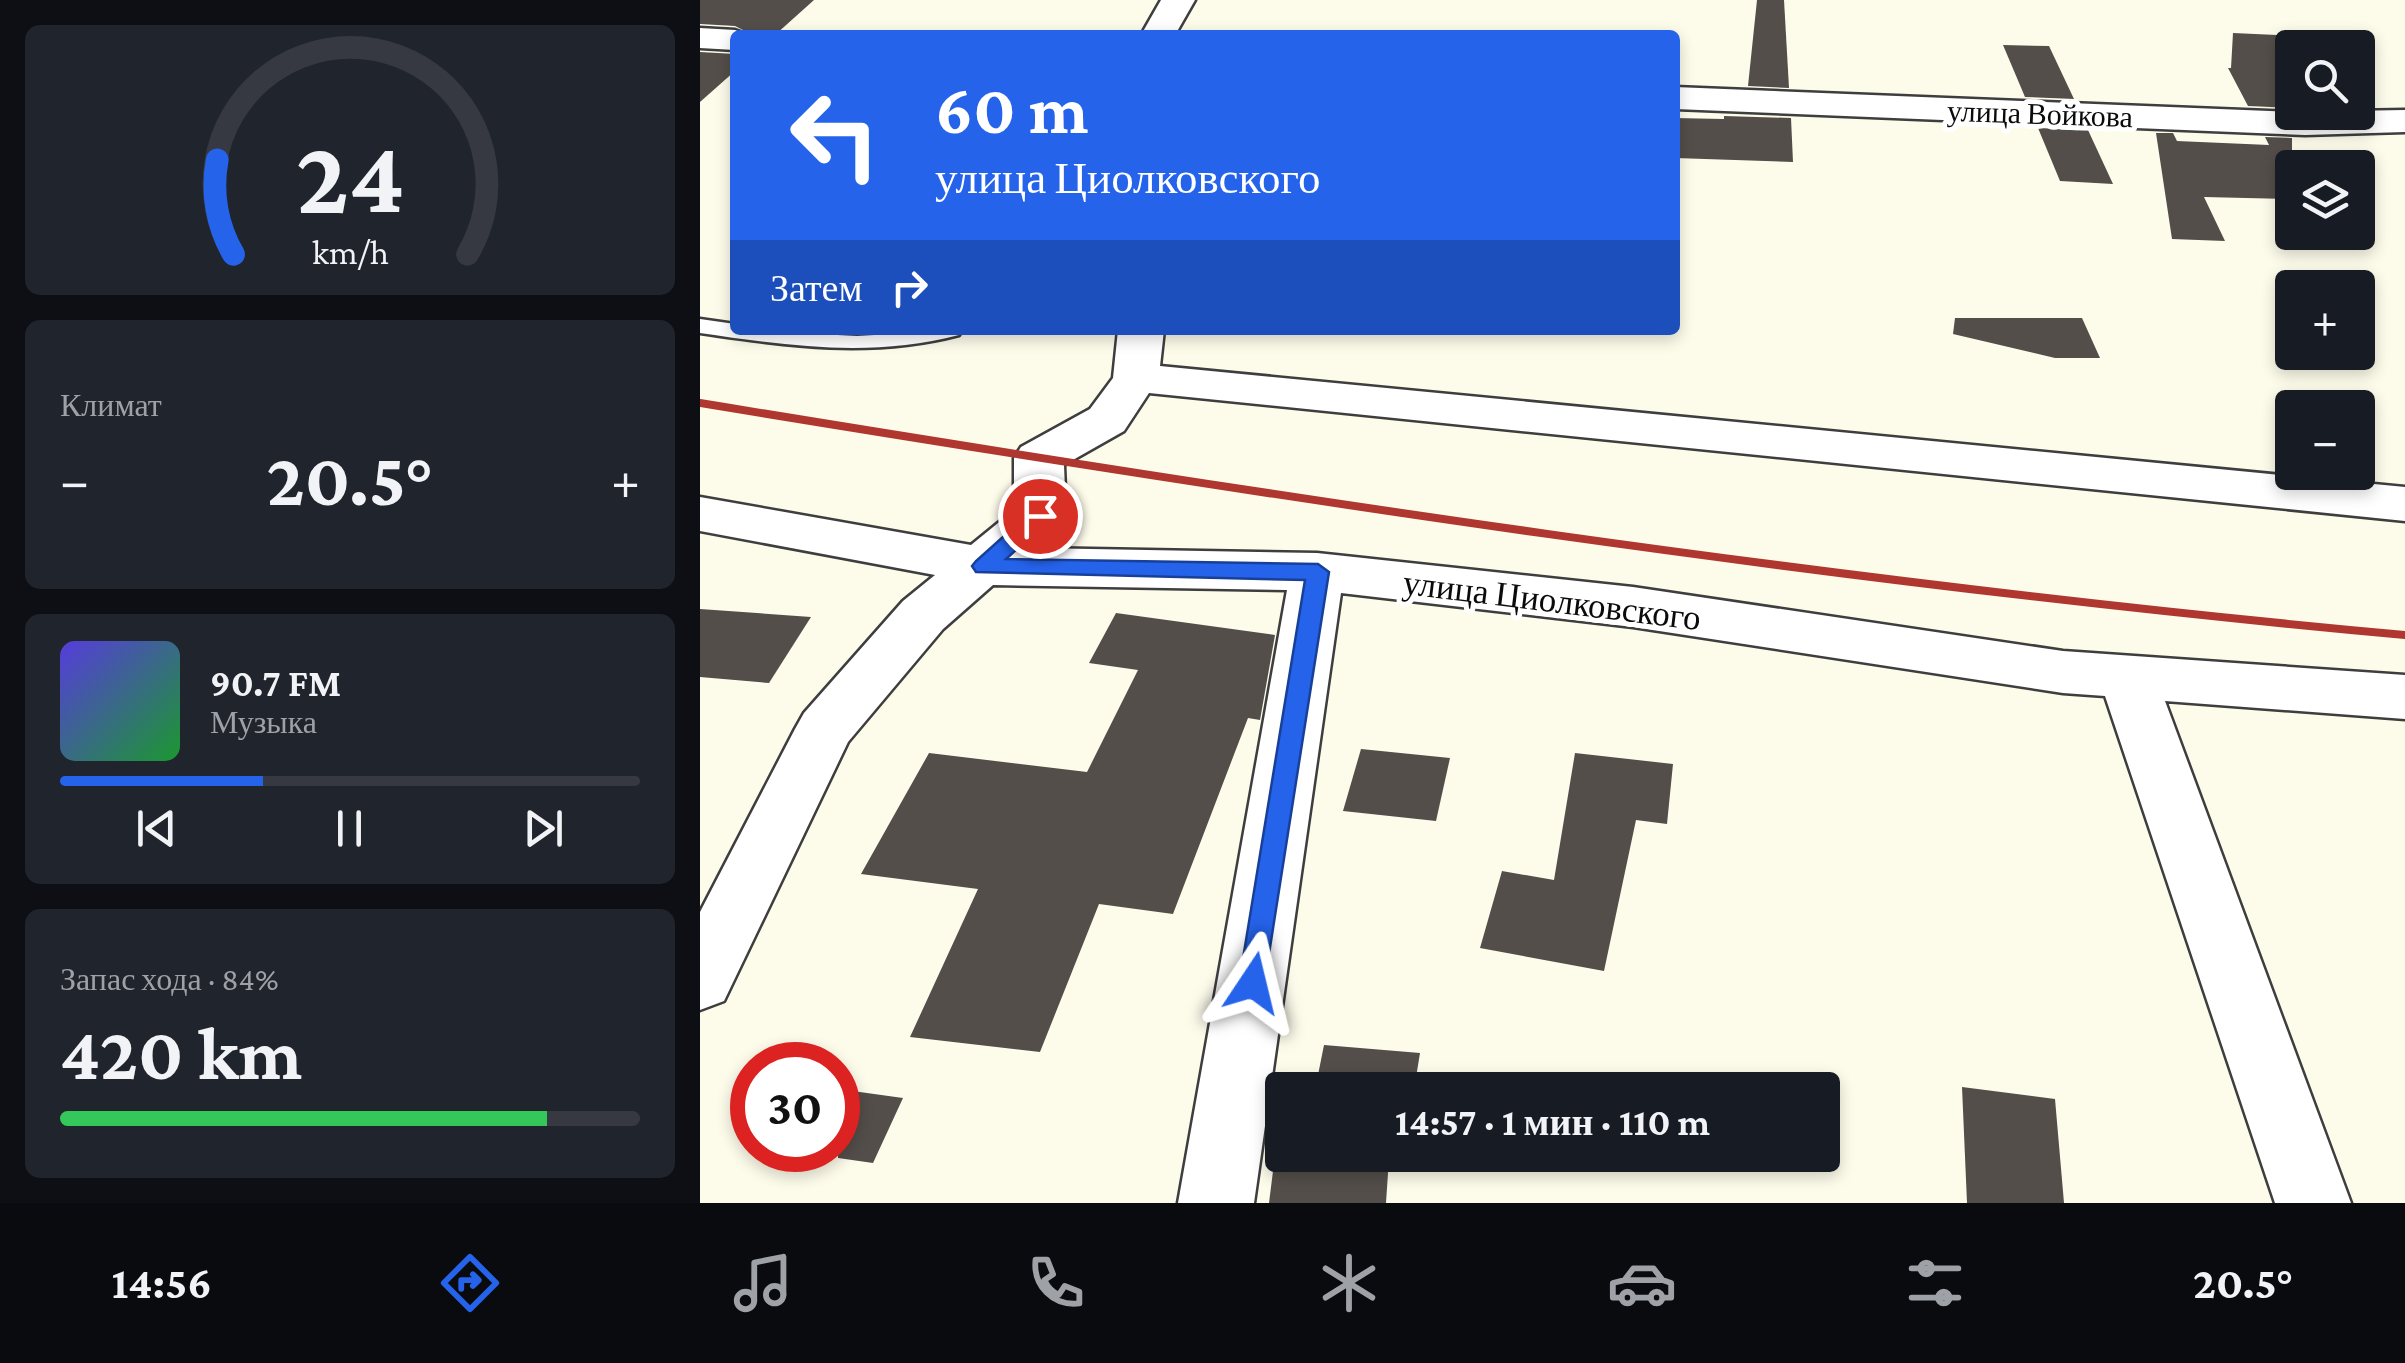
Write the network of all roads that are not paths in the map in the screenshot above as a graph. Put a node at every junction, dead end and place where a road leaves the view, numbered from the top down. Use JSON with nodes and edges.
{"nodes":[{"id":1,"x":1178,"y":0,"type":"edge"},
{"id":2,"x":1161,"y":30,"type":"edge"},
{"id":3,"x":700,"y":38,"type":"edge"},
{"id":4,"x":730,"y":40,"type":"edge"},
{"id":5,"x":1680,"y":98,"type":"edge"},
{"id":6,"x":2405,"y":121,"type":"edge"},
{"id":7,"x":700,"y":326,"type":"edge"},
{"id":8,"x":730,"y":330,"type":"edge"},
{"id":9,"x":765,"y":335,"type":"edge"},
{"id":10,"x":935,"y":335,"type":"edge"},
{"id":11,"x":1139,"y":354,"type":"edge"},
{"id":12,"x":2405,"y":504,"type":"edge"},
{"id":13,"x":700,"y":514,"type":"edge"},
{"id":14,"x":984,"y":566,"type":"junction"},
{"id":15,"x":1318,"y":572,"type":"junction"},
{"id":16,"x":2127,"y":677,"type":"junction"},
{"id":17,"x":2405,"y":697,"type":"edge"},
{"id":18,"x":700,"y":980,"type":"edge"},
{"id":19,"x":1216,"y":1203,"type":"edge"},
{"id":20,"x":2313,"y":1203,"type":"edge"}],
"edges":[{"from":1,"to":2,"type":"street"},
{"from":3,"to":4,"type":"street"},
{"from":5,"to":6,"type":"street","name":"улица Войкова"},
{"from":7,"to":8,"type":"lane"},
{"from":9,"to":10,"type":"lane"},
{"from":11,"to":12,"type":"street"},
{"from":11,"to":14,"type":"street"},
{"from":13,"to":14,"type":"street","name":"улица Циолковского"},
{"from":14,"to":15,"type":"street","name":"улица Циолковского"},
{"from":14,"to":18,"type":"street"},
{"from":15,"to":16,"type":"street","name":"улица Циолковского"},
{"from":15,"to":19,"type":"street"},
{"from":16,"to":17,"type":"street","name":"улица Циолковского"},
{"from":16,"to":20,"type":"street"}]}
